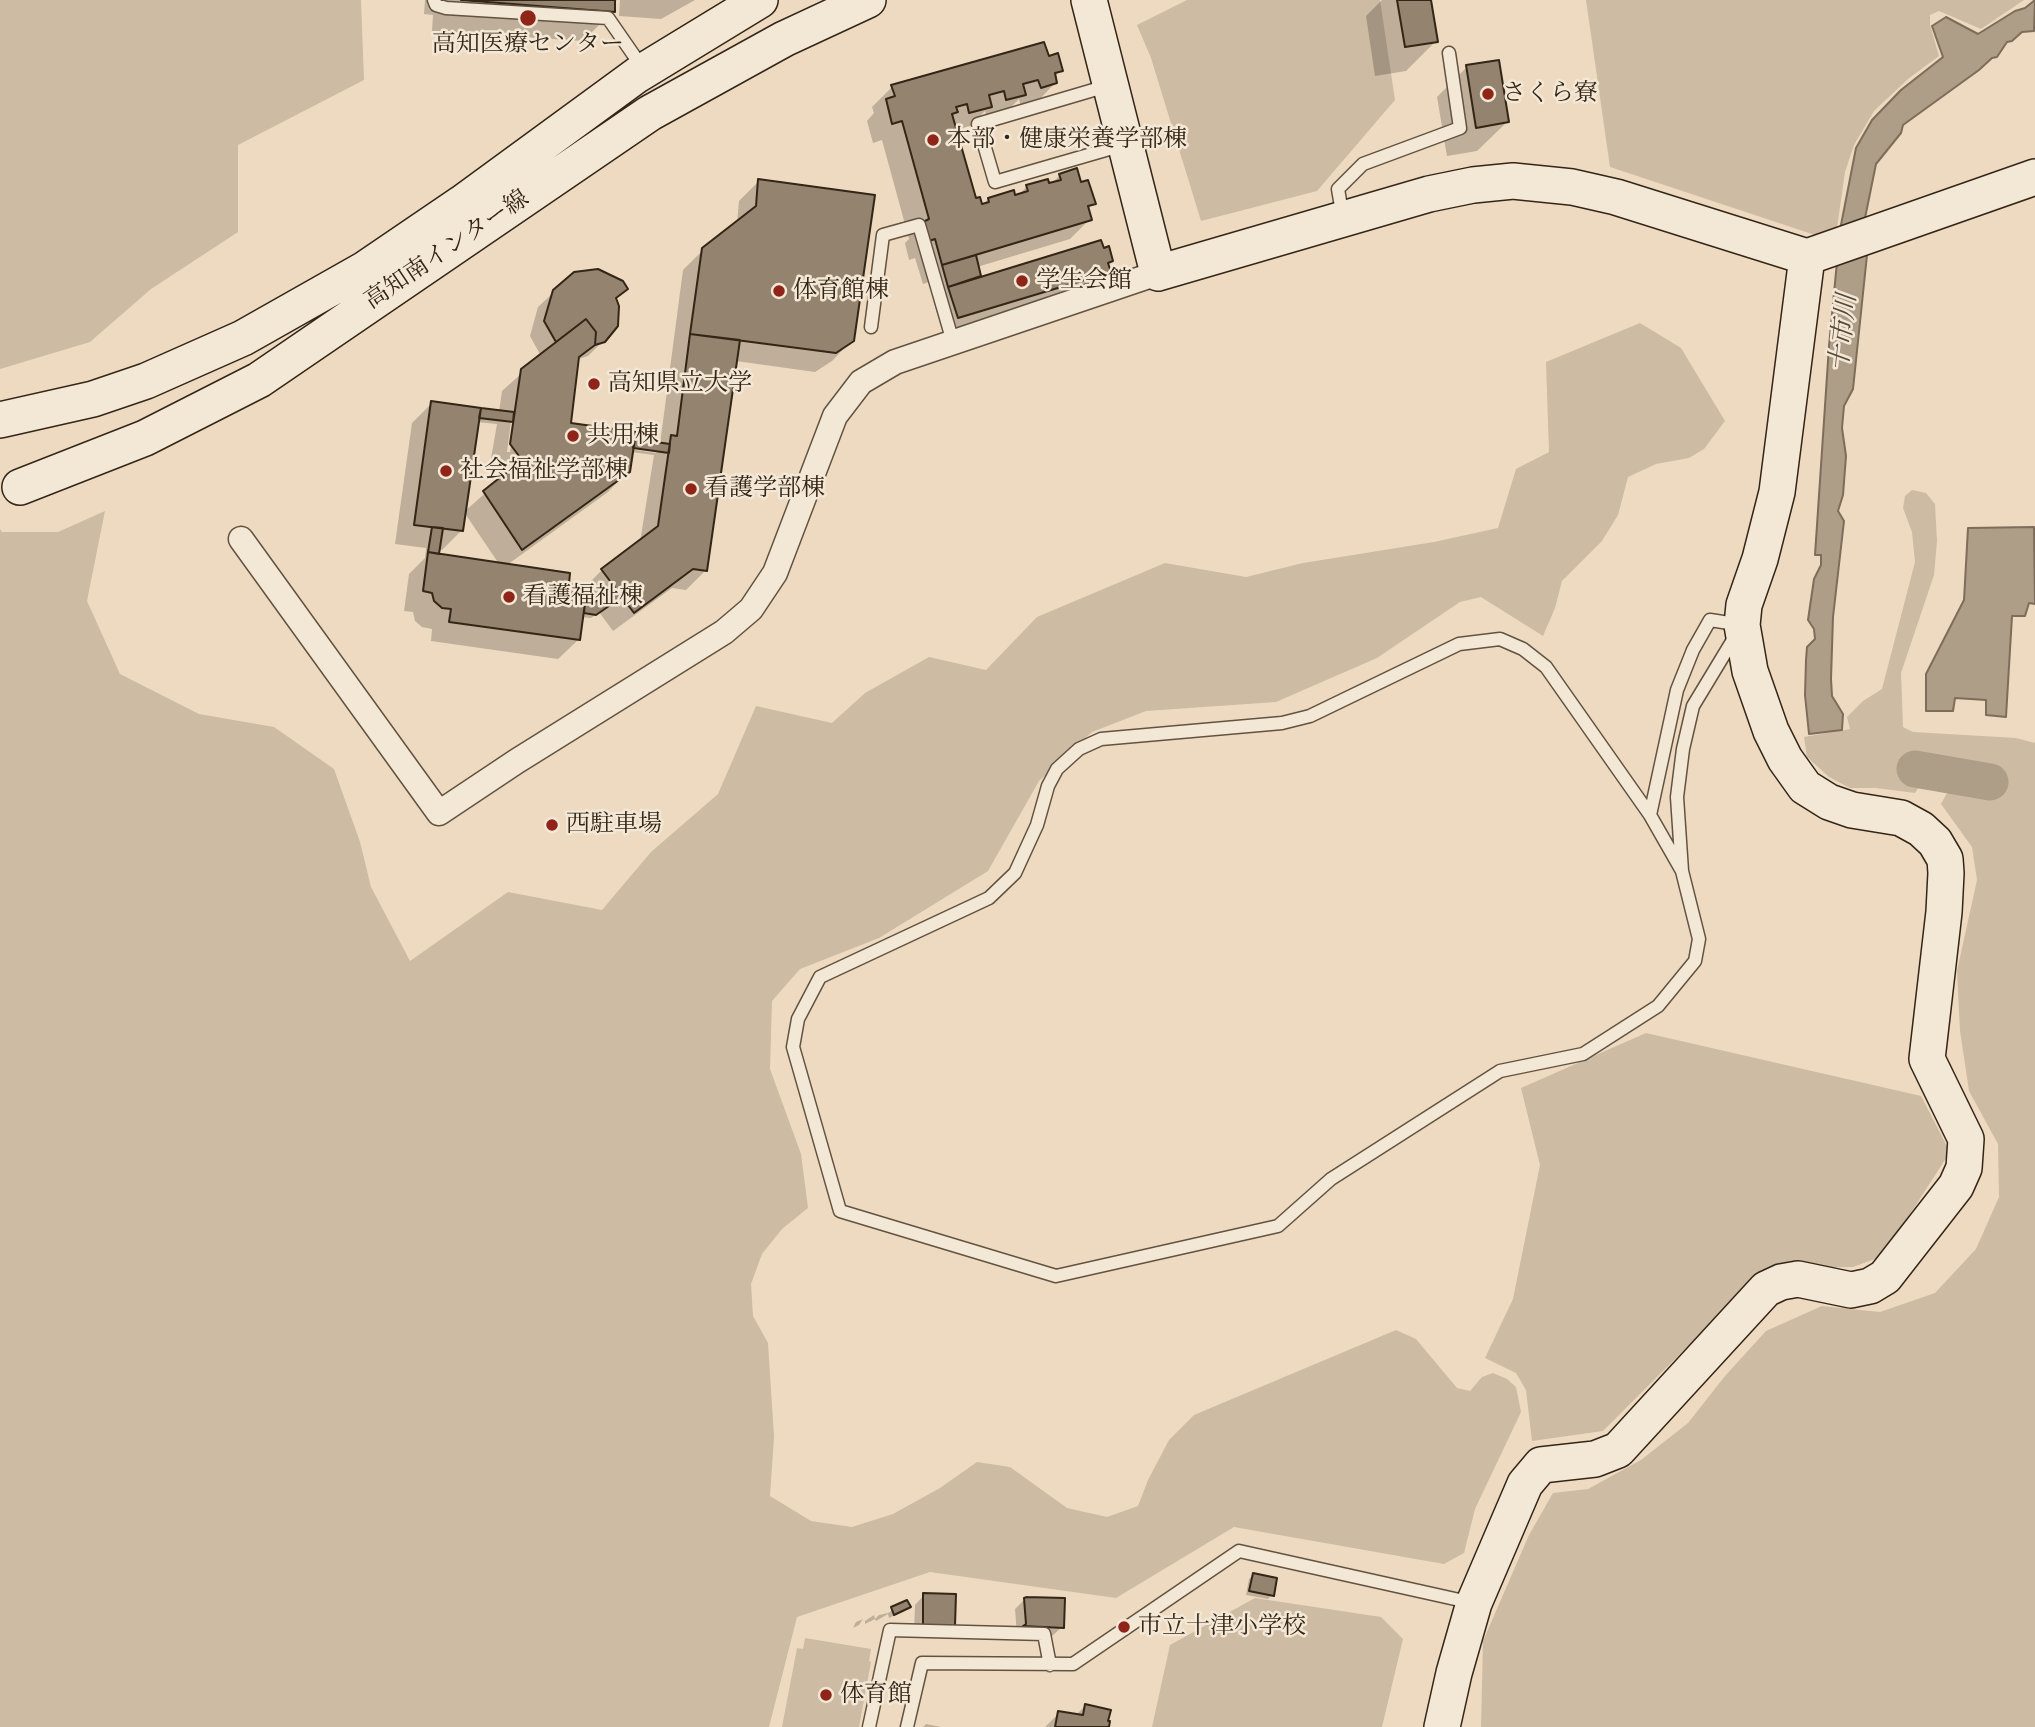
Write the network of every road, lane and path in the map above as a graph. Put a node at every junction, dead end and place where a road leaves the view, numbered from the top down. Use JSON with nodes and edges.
{"nodes":[{"id":1,"x":434,"y":0,"type":"edge"},
{"id":2,"x":760,"y":0,"type":"edge"},
{"id":3,"x":868,"y":0,"type":"edge"},
{"id":4,"x":1090,"y":0,"type":"edge"},
{"id":5,"x":1449,"y":53,"type":"dead end"},
{"id":6,"x":644,"y":71,"type":"junction"},
{"id":7,"x":1111,"y":85,"type":"junction"},
{"id":8,"x":1127,"y":144,"type":"junction"},
{"id":9,"x":2035,"y":177,"type":"edge"},
{"id":10,"x":1343,"y":218,"type":"junction"},
{"id":11,"x":1815,"y":254,"type":"junction"},
{"id":12,"x":1158,"y":272,"type":"junction"},
{"id":13,"x":871,"y":327,"type":"dead end"},
{"id":14,"x":953,"y":342,"type":"junction"},
{"id":15,"x":0,"y":420,"type":"edge"},
{"id":16,"x":20,"y":487,"type":"dead end"},
{"id":17,"x":241,"y":539,"type":"dead end"},
{"id":18,"x":1742,"y":625,"type":"junction"},
{"id":19,"x":1650,"y":815,"type":"junction"},
{"id":20,"x":1682,"y":871,"type":"junction"},
{"id":21,"x":1474,"y":1604,"type":"junction"},
{"id":22,"x":1050,"y":1665,"type":"junction"},
{"id":23,"x":869,"y":1727,"type":"edge"},
{"id":24,"x":907,"y":1727,"type":"edge"},
{"id":25,"x":1442,"y":1727,"type":"edge"}],
"edges":[{"from":1,"to":6,"type":"lane"},
{"from":2,"to":6,"type":"street","name":"高知南インター線"},
{"from":3,"to":16,"type":"street","name":"高知南インター線"},
{"from":4,"to":7,"type":"street"},
{"from":5,"to":10,"type":"lane"},
{"from":6,"to":15,"type":"street","name":"高知南インター線"},
{"from":7,"to":8,"type":"street"},
{"from":7,"to":8,"type":"lane"},
{"from":8,"to":12,"type":"street"},
{"from":9,"to":11,"type":"street"},
{"from":10,"to":11,"type":"street"},
{"from":10,"to":12,"type":"street"},
{"from":11,"to":18,"type":"street"},
{"from":12,"to":14,"type":"street"},
{"from":13,"to":14,"type":"lane"},
{"from":14,"to":17,"type":"street"},
{"from":18,"to":19,"type":"lane"},
{"from":18,"to":20,"type":"lane"},
{"from":18,"to":21,"type":"street"},
{"from":19,"to":20,"type":"lane"},
{"from":19,"to":20,"type":"lane"},
{"from":21,"to":22,"type":"lane"},
{"from":21,"to":25,"type":"street"},
{"from":22,"to":23,"type":"lane"},
{"from":22,"to":24,"type":"lane"}]}
